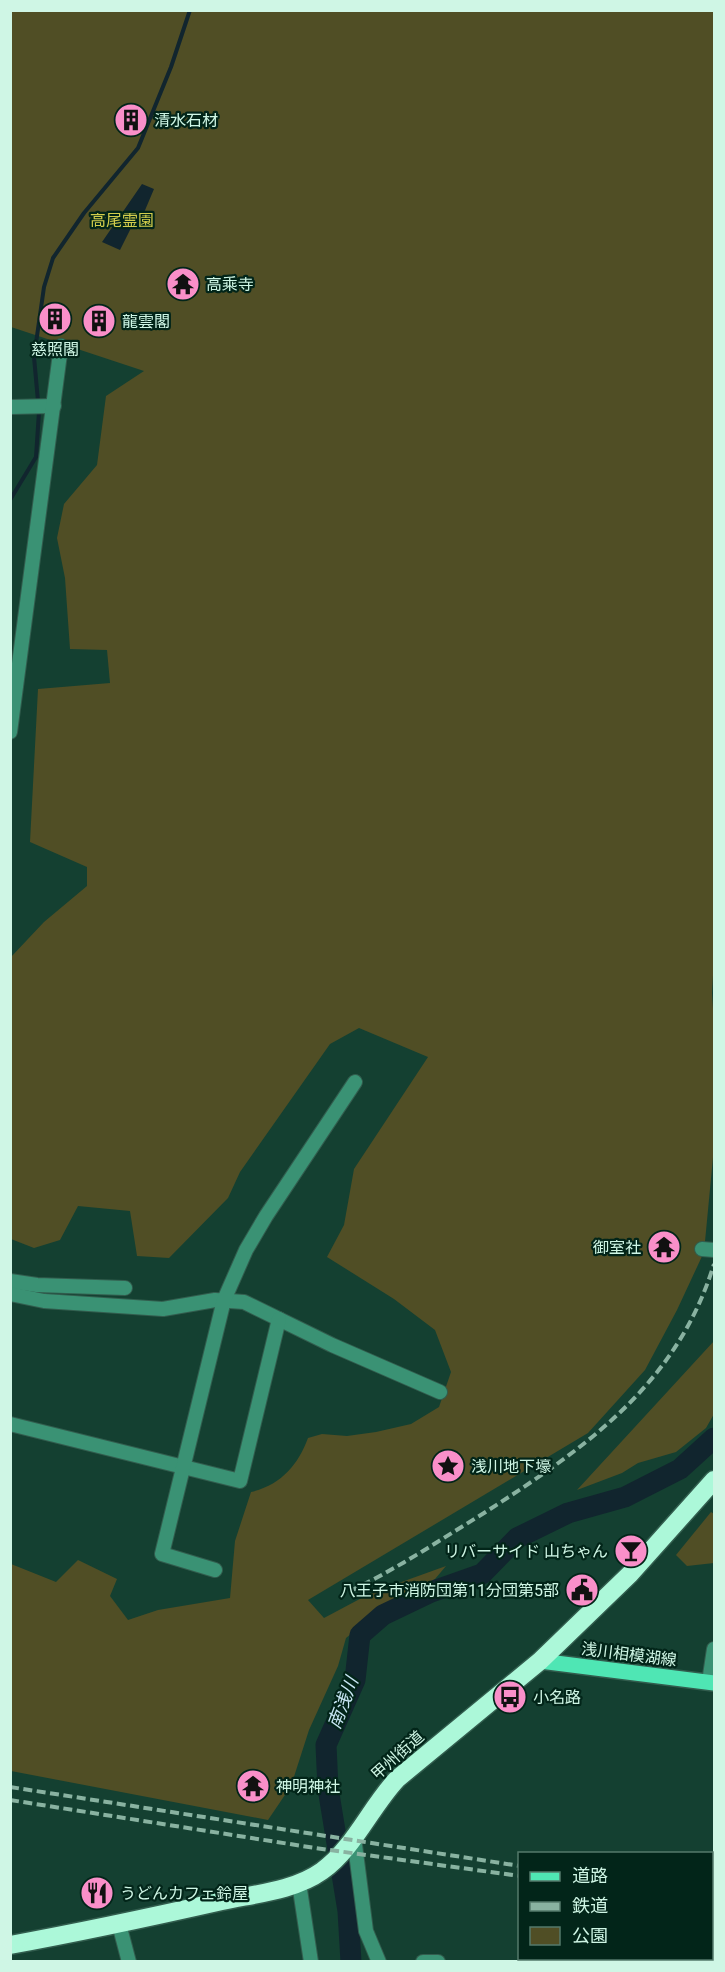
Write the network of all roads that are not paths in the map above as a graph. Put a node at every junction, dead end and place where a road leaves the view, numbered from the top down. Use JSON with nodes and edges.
{"nodes":[{"id":1,"x":61,"y":346,"type":"dead end"},
{"id":2,"x":42,"y":406,"type":"junction"},
{"id":3,"x":10,"y":407,"type":"edge"},
{"id":4,"x":10,"y":732,"type":"edge"},
{"id":5,"x":355,"y":1082,"type":"dead end"},
{"id":6,"x":10,"y":1281,"type":"edge"},
{"id":7,"x":125,"y":1288,"type":"dead end"},
{"id":8,"x":10,"y":1294,"type":"edge"},
{"id":9,"x":224,"y":1300,"type":"junction"},
{"id":10,"x":279,"y":1319,"type":"junction"},
{"id":11,"x":440,"y":1392,"type":"dead end"},
{"id":12,"x":10,"y":1424,"type":"edge"},
{"id":13,"x":184,"y":1467,"type":"junction"},
{"id":14,"x":714,"y":1480,"type":"edge"},
{"id":15,"x":215,"y":1570,"type":"dead end"},
{"id":16,"x":714,"y":1649,"type":"edge"},
{"id":17,"x":540,"y":1661,"type":"junction"},
{"id":18,"x":712,"y":1682,"type":"edge"},
{"id":19,"x":354,"y":1837,"type":"junction"},
{"id":20,"x":298,"y":1883,"type":"junction"},
{"id":21,"x":119,"y":1924,"type":"junction"},
{"id":22,"x":10,"y":1944,"type":"edge"},
{"id":23,"x":129,"y":1962,"type":"edge"},
{"id":24,"x":311,"y":1962,"type":"edge"},
{"id":25,"x":379,"y":1962,"type":"edge"},
{"id":26,"x":423,"y":1962,"type":"edge"},
{"id":27,"x":438,"y":1962,"type":"edge"}],
"edges":[{"from":1,"to":2,"type":"street"},
{"from":2,"to":3,"type":"street"},
{"from":2,"to":4,"type":"street"},
{"from":5,"to":9,"type":"street"},
{"from":6,"to":7,"type":"street"},
{"from":8,"to":9,"type":"street"},
{"from":9,"to":10,"type":"street"},
{"from":9,"to":13,"type":"street"},
{"from":10,"to":11,"type":"street"},
{"from":10,"to":13,"type":"street"},
{"from":12,"to":13,"type":"street"},
{"from":13,"to":15,"type":"street"},
{"from":14,"to":17,"type":"highway","name":"甲州街道"},
{"from":16,"to":18,"type":"street"},
{"from":17,"to":18,"type":"main road","name":"浅川相模湖線"},
{"from":17,"to":19,"type":"highway","name":"甲州街道"},
{"from":19,"to":20,"type":"highway","name":"甲州街道"},
{"from":19,"to":25,"type":"street"},
{"from":20,"to":21,"type":"highway","name":"甲州街道"},
{"from":20,"to":24,"type":"street"},
{"from":21,"to":22,"type":"highway","name":"甲州街道"},
{"from":21,"to":23,"type":"street"},
{"from":26,"to":27,"type":"street"}]}
